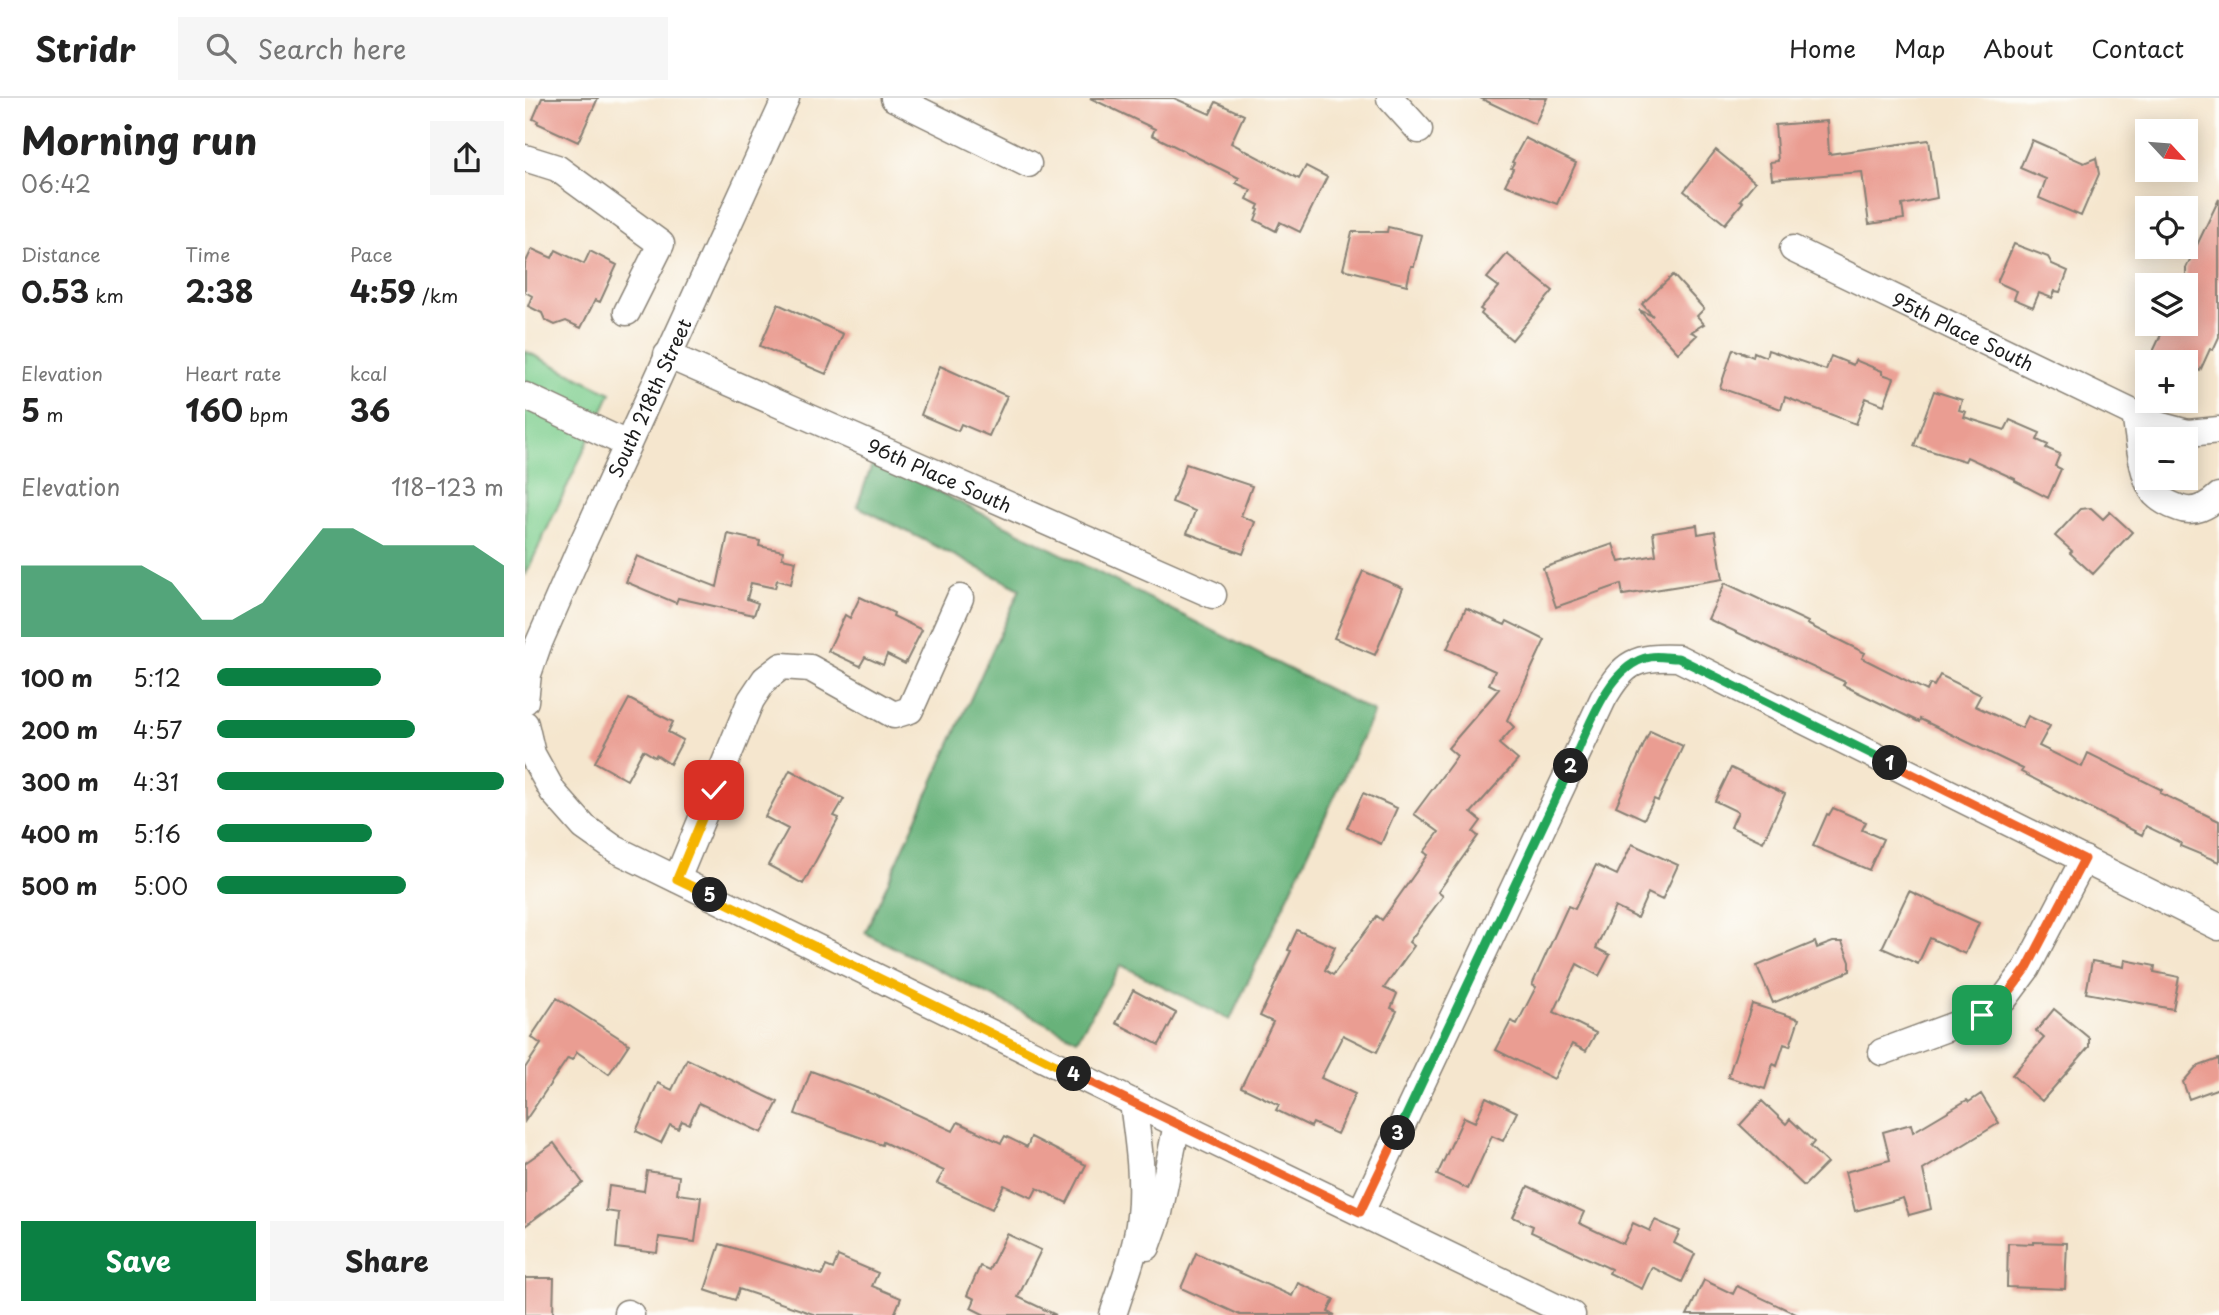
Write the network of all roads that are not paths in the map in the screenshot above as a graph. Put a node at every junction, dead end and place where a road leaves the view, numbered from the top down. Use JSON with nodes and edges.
{"nodes":[{"id":1,"x":786,"y":98,"type":"edge"},
{"id":2,"x":894,"y":98,"type":"edge"},
{"id":3,"x":1389,"y":98,"type":"edge"},
{"id":4,"x":1419,"y":130,"type":"dead end"},
{"id":5,"x":525,"y":158,"type":"edge"},
{"id":6,"x":1028,"y":164,"type":"dead end"},
{"id":7,"x":1793,"y":249,"type":"dead end"},
{"id":8,"x":627,"y":312,"type":"dead end"},
{"id":9,"x":667,"y":355,"type":"junction"},
{"id":10,"x":525,"y":396,"type":"edge"},
{"id":11,"x":2146,"y":419,"type":"junction"},
{"id":12,"x":2219,"y":430,"type":"edge"},
{"id":13,"x":627,"y":444,"type":"junction"},
{"id":14,"x":2219,"y":496,"type":"edge"},
{"id":15,"x":1213,"y":594,"type":"dead end"},
{"id":16,"x":960,"y":598,"type":"dead end"},
{"id":17,"x":525,"y":701,"type":"edge"},
{"id":18,"x":525,"y":724,"type":"edge"},
{"id":19,"x":2084,"y":859,"type":"junction"},
{"id":20,"x":677,"y":879,"type":"junction"},
{"id":21,"x":2219,"y":928,"type":"edge"},
{"id":22,"x":1882,"y":1052,"type":"dead end"},
{"id":23,"x":1133,"y":1103,"type":"junction"},
{"id":24,"x":1177,"y":1125,"type":"junction"},
{"id":25,"x":1360,"y":1212,"type":"junction"},
{"id":26,"x":1114,"y":1315,"type":"edge"},
{"id":27,"x":1572,"y":1315,"type":"edge"}],
"edges":[{"from":1,"to":9,"type":"street","name":"South 218th Street"},
{"from":2,"to":6,"type":"street"},
{"from":3,"to":4,"type":"street"},
{"from":5,"to":8,"type":"street"},
{"from":7,"to":11,"type":"street","name":"95th Place South"},
{"from":9,"to":13,"type":"street","name":"South 218th Street"},
{"from":9,"to":15,"type":"street","name":"96th Place South"},
{"from":10,"to":13,"type":"street"},
{"from":11,"to":12,"type":"street","name":"95th Place South"},
{"from":11,"to":14,"type":"street"},
{"from":13,"to":17,"type":"street","name":"South 218th Street"},
{"from":16,"to":20,"type":"street"},
{"from":18,"to":20,"type":"street"},
{"from":19,"to":21,"type":"street"},
{"from":19,"to":22,"type":"street"},
{"from":19,"to":25,"type":"street"},
{"from":20,"to":23,"type":"street"},
{"from":23,"to":24,"type":"street"},
{"from":23,"to":26,"type":"street"},
{"from":24,"to":25,"type":"street"},
{"from":24,"to":26,"type":"street"},
{"from":25,"to":27,"type":"street"}]}
